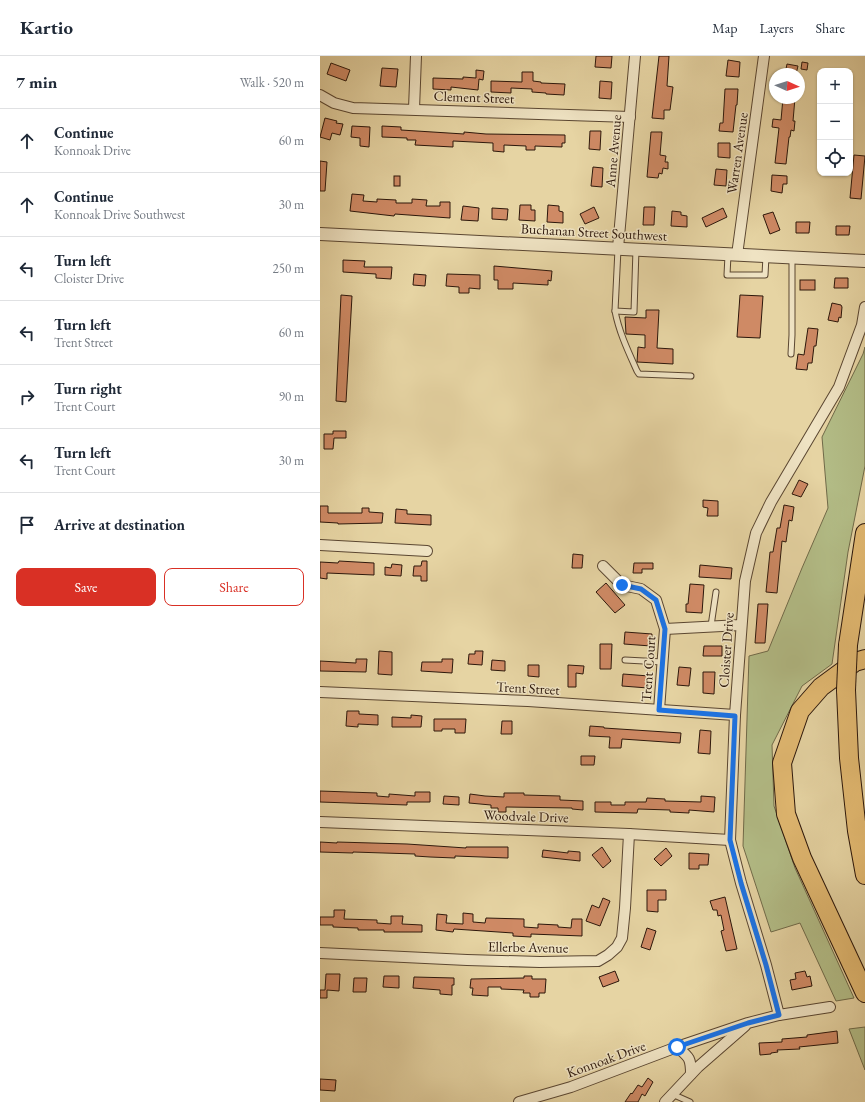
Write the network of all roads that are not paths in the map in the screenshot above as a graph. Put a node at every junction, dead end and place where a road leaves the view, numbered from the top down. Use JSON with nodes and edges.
{"nodes":[{"id":1,"x":416,"y":56,"type":"edge"},
{"id":2,"x":635,"y":56,"type":"edge"},
{"id":3,"x":764,"y":56,"type":"edge"},
{"id":4,"x":320,"y":95,"type":"edge"},
{"id":5,"x":414,"y":109,"type":"junction"},
{"id":6,"x":630,"y":117,"type":"junction"},
{"id":7,"x":320,"y":234,"type":"edge"},
{"id":8,"x":320,"y":241,"type":"edge"},
{"id":9,"x":618,"y":248,"type":"junction"},
{"id":10,"x":636,"y":249,"type":"junction"},
{"id":11,"x":732,"y":254,"type":"junction"},
{"id":12,"x":766,"y":256,"type":"junction"},
{"id":13,"x":792,"y":257,"type":"junction"},
{"id":14,"x":865,"y":261,"type":"edge"},
{"id":15,"x":865,"y":307,"type":"edge"},
{"id":16,"x":615,"y":311,"type":"junction"},
{"id":17,"x":791,"y":354,"type":"dead end"},
{"id":18,"x":691,"y":376,"type":"dead end"},
{"id":19,"x":865,"y":533,"type":"edge"},
{"id":20,"x":320,"y":545,"type":"edge"},
{"id":21,"x":427,"y":551,"type":"dead end"},
{"id":22,"x":602,"y":566,"type":"dead end"},
{"id":23,"x":716,"y":592,"type":"dead end"},
{"id":24,"x":741,"y":625,"type":"junction"},
{"id":25,"x":711,"y":626,"type":"junction"},
{"id":26,"x":668,"y":628,"type":"junction"},
{"id":27,"x":865,"y":659,"type":"edge"},
{"id":28,"x":625,"y":660,"type":"dead end"},
{"id":29,"x":663,"y":662,"type":"junction"},
{"id":30,"x":320,"y":692,"type":"edge"},
{"id":31,"x":659,"y":710,"type":"junction"},
{"id":32,"x":735,"y":716,"type":"junction"},
{"id":33,"x":320,"y":822,"type":"edge"},
{"id":34,"x":629,"y":834,"type":"junction"},
{"id":35,"x":730,"y":840,"type":"junction"},
{"id":36,"x":865,"y":875,"type":"edge"},
{"id":37,"x":320,"y":953,"type":"edge"},
{"id":38,"x":865,"y":994,"type":"edge"},
{"id":39,"x":830,"y":1007,"type":"dead end"},
{"id":40,"x":779,"y":1015,"type":"junction"},
{"id":41,"x":748,"y":1023,"type":"junction"},
{"id":42,"x":677,"y":1047,"type":"junction"},
{"id":43,"x":691,"y":1074,"type":"junction"},
{"id":44,"x":669,"y":1098,"type":"edge"},
{"id":45,"x":519,"y":1102,"type":"edge"},
{"id":46,"x":690,"y":1102,"type":"edge"}],
"edges":[{"from":1,"to":5,"type":"street"},
{"from":2,"to":6,"type":"street","name":"Anne Avenue"},
{"from":3,"to":11,"type":"street","name":"Warren Avenue"},
{"from":4,"to":5,"type":"street","name":"Clement Street"},
{"from":5,"to":6,"type":"street","name":"Clement Street"},
{"from":6,"to":9,"type":"street","name":"Anne Avenue"},
{"from":7,"to":8,"type":"street"},
{"from":7,"to":9,"type":"street","name":"Buchanan Street Southwest"},
{"from":9,"to":10,"type":"street","name":"Buchanan Street Southwest"},
{"from":9,"to":16,"type":"lane"},
{"from":10,"to":11,"type":"street","name":"Buchanan Street Southwest"},
{"from":10,"to":16,"type":"lane"},
{"from":11,"to":12,"type":"street","name":"Buchanan Street Southwest"},
{"from":11,"to":12,"type":"lane"},
{"from":12,"to":13,"type":"street","name":"Buchanan Street Southwest"},
{"from":13,"to":14,"type":"street","name":"Buchanan Street Southwest"},
{"from":13,"to":17,"type":"lane"},
{"from":15,"to":24,"type":"street","name":"Cloister Drive"},
{"from":16,"to":18,"type":"lane"},
{"from":19,"to":36,"type":"highway","bridge":true},
{"from":20,"to":21,"type":"street"},
{"from":22,"to":26,"type":"street","name":"Trent Court"},
{"from":23,"to":25,"type":"lane"},
{"from":24,"to":25,"type":"street"},
{"from":24,"to":32,"type":"street","name":"Cloister Drive"},
{"from":25,"to":26,"type":"street"},
{"from":26,"to":29,"type":"street","name":"Trent Court"},
{"from":27,"to":38,"type":"highway"},
{"from":28,"to":29,"type":"lane"},
{"from":29,"to":31,"type":"street","name":"Trent Court"},
{"from":30,"to":31,"type":"street","name":"Trent Street"},
{"from":31,"to":32,"type":"street","name":"Trent Street"},
{"from":32,"to":35,"type":"street","name":"Cloister Drive"},
{"from":33,"to":34,"type":"street","name":"Woodvale Drive"},
{"from":34,"to":35,"type":"street","name":"Woodvale Drive"},
{"from":34,"to":37,"type":"street","name":"Ellerbe Avenue"},
{"from":35,"to":40,"type":"street","name":"Cloister Drive"},
{"from":39,"to":40,"type":"street","name":"Konnoak Drive"},
{"from":40,"to":41,"type":"street","name":"Konnoak Drive"},
{"from":41,"to":42,"type":"street","name":"Konnoak Drive"},
{"from":41,"to":43,"type":"street"},
{"from":42,"to":43,"type":"street"},
{"from":42,"to":45,"type":"street","name":"Konnoak Drive"},
{"from":43,"to":44,"type":"street"},
{"from":44,"to":46,"type":"lane"}]}
